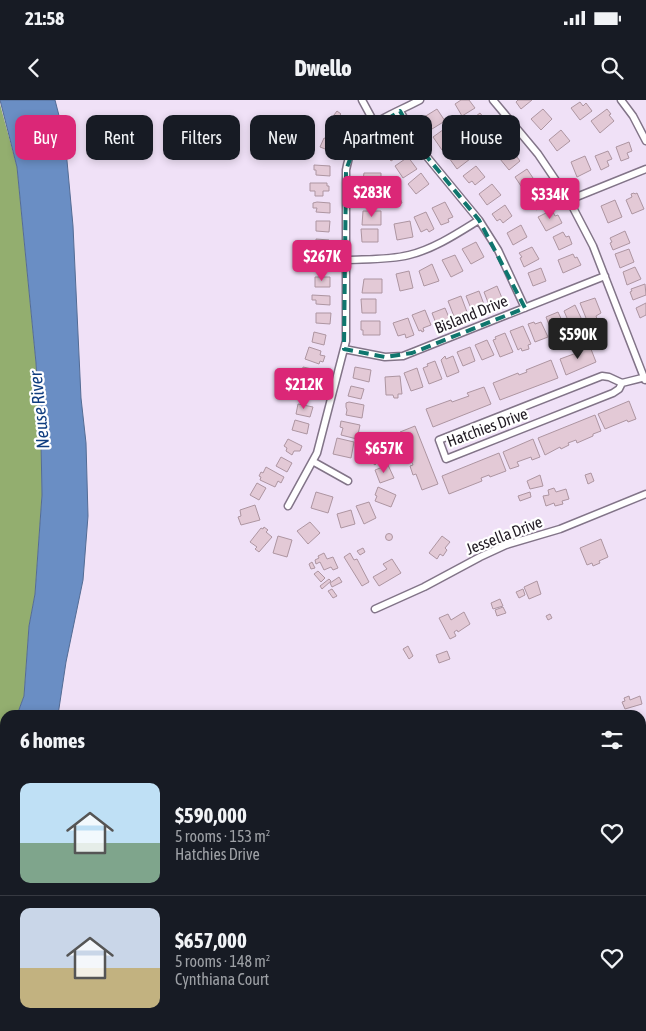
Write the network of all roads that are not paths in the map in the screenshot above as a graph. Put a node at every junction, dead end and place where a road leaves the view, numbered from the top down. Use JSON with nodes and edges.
{"nodes":[{"id":1,"x":362,"y":100,"type":"edge"},
{"id":2,"x":420,"y":100,"type":"edge"},
{"id":3,"x":493,"y":100,"type":"edge"},
{"id":4,"x":621,"y":100,"type":"edge"},
{"id":5,"x":400,"y":111,"type":"junction"},
{"id":6,"x":370,"y":115,"type":"edge"},
{"id":7,"x":392,"y":115,"type":"edge"},
{"id":8,"x":646,"y":141,"type":"edge"},
{"id":9,"x":348,"y":160,"type":"edge"},
{"id":10,"x":646,"y":169,"type":"edge"},
{"id":11,"x":569,"y":200,"type":"junction"},
{"id":12,"x":479,"y":220,"type":"junction"},
{"id":13,"x":346,"y":260,"type":"junction"},
{"id":14,"x":605,"y":276,"type":"junction"},
{"id":15,"x":525,"y":308,"type":"junction"},
{"id":16,"x":344,"y":349,"type":"junction"},
{"id":17,"x":646,"y":379,"type":"edge"},
{"id":18,"x":622,"y":383,"type":"junction"},
{"id":19,"x":314,"y":462,"type":"junction"},
{"id":20,"x":348,"y":481,"type":"dead end"},
{"id":21,"x":646,"y":494,"type":"edge"},
{"id":22,"x":288,"y":506,"type":"dead end"},
{"id":23,"x":376,"y":609,"type":"dead end"}],
"edges":[{"from":1,"to":6,"type":"street"},
{"from":2,"to":5,"type":"street"},
{"from":3,"to":11,"type":"street"},
{"from":4,"to":8,"type":"street"},
{"from":5,"to":7,"type":"street"},
{"from":5,"to":12,"type":"street"},
{"from":9,"to":13,"type":"street"},
{"from":10,"to":11,"type":"street"},
{"from":11,"to":14,"type":"street"},
{"from":12,"to":13,"type":"street"},
{"from":12,"to":15,"type":"street"},
{"from":13,"to":16,"type":"street"},
{"from":14,"to":15,"type":"street","name":"Bisland Drive"},
{"from":14,"to":17,"type":"street"},
{"from":15,"to":16,"type":"street","name":"Bisland Drive"},
{"from":16,"to":19,"type":"street"},
{"from":17,"to":18,"type":"street","name":"Hatchies Drive"},
{"from":18,"to":18,"type":"street","name":"Hatchies Drive"},
{"from":19,"to":20,"type":"street"},
{"from":19,"to":22,"type":"street"},
{"from":21,"to":23,"type":"street","name":"Jessella Drive"}]}
